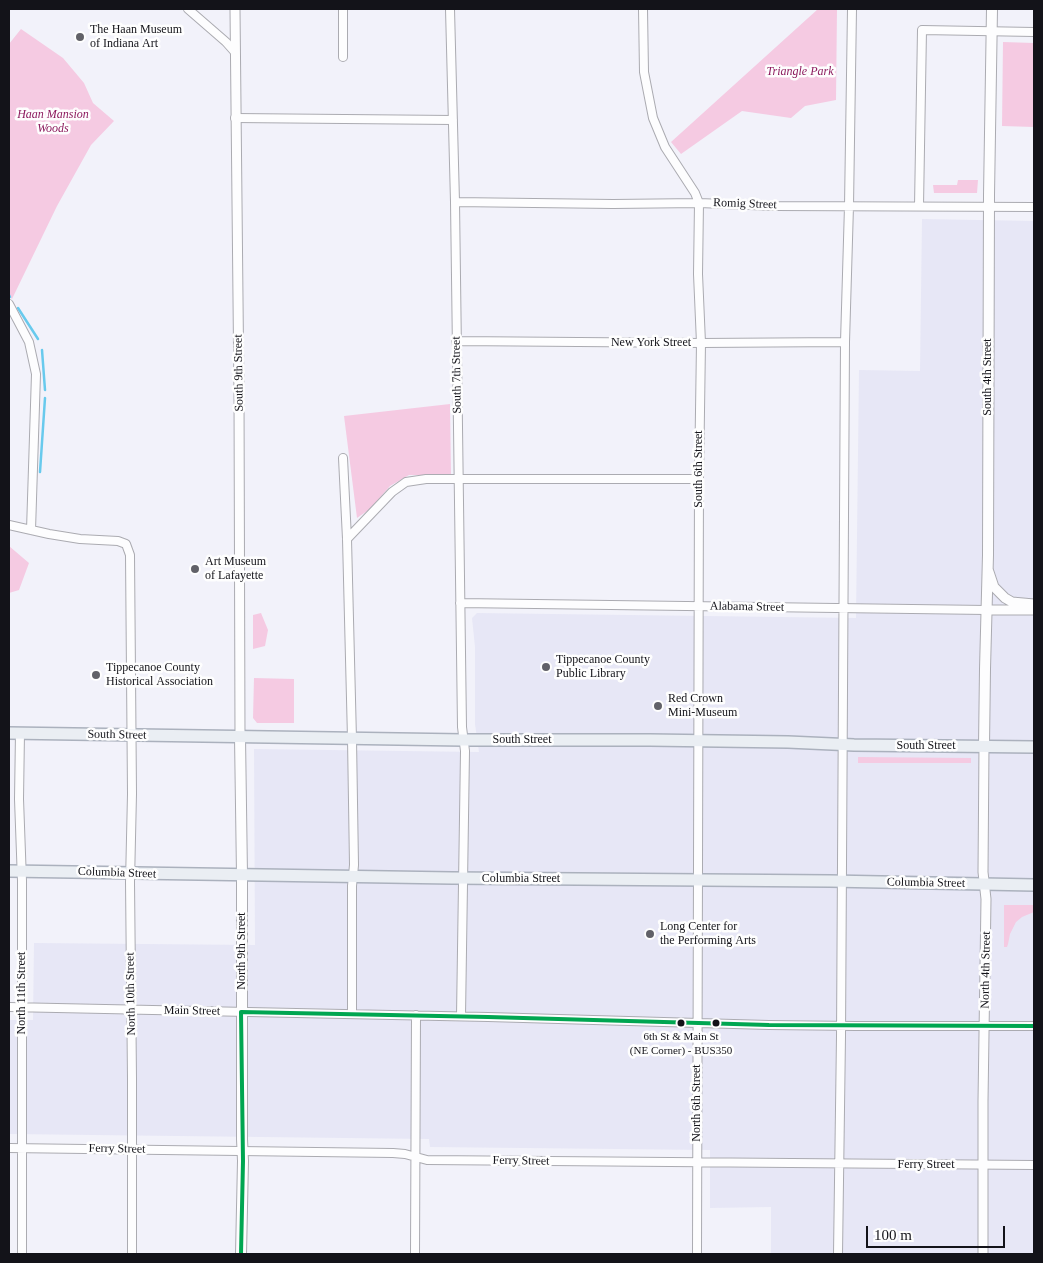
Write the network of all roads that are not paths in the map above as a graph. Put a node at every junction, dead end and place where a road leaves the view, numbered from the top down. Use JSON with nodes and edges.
{"nodes":[{"id":1,"x":188,"y":9,"type":"edge"},
{"id":2,"x":235,"y":9,"type":"edge"},
{"id":3,"x":343,"y":9,"type":"edge"},
{"id":4,"x":450,"y":9,"type":"edge"},
{"id":5,"x":643,"y":9,"type":"edge"},
{"id":6,"x":852,"y":9,"type":"edge"},
{"id":7,"x":992,"y":9,"type":"edge"},
{"id":8,"x":992,"y":30,"type":"junction"},
{"id":9,"x":1034,"y":32,"type":"edge"},
{"id":10,"x":234,"y":51,"type":"junction"},
{"id":11,"x":343,"y":57,"type":"dead end"},
{"id":12,"x":235,"y":118,"type":"junction"},
{"id":13,"x":452,"y":120,"type":"junction"},
{"id":14,"x":698,"y":200,"type":"junction"},
{"id":15,"x":455,"y":202,"type":"junction"},
{"id":16,"x":849,"y":206,"type":"junction"},
{"id":17,"x":919,"y":206,"type":"junction"},
{"id":18,"x":1034,"y":207,"type":"edge"},
{"id":19,"x":989,"y":208,"type":"junction"},
{"id":20,"x":9,"y":304,"type":"edge"},
{"id":21,"x":456,"y":341,"type":"junction"},
{"id":22,"x":845,"y":342,"type":"junction"},
{"id":23,"x":701,"y":343,"type":"junction"},
{"id":24,"x":343,"y":458,"type":"dead end"},
{"id":25,"x":699,"y":479,"type":"junction"},
{"id":26,"x":458,"y":480,"type":"junction"},
{"id":27,"x":9,"y":525,"type":"edge"},
{"id":28,"x":31,"y":530,"type":"junction"},
{"id":29,"x":347,"y":539,"type":"junction"},
{"id":30,"x":988,"y":567,"type":"junction"},
{"id":31,"x":460,"y":603,"type":"junction"},
{"id":32,"x":1034,"y":604,"type":"edge"},
{"id":33,"x":700,"y":606,"type":"junction"},
{"id":34,"x":843,"y":608,"type":"junction"},
{"id":35,"x":987,"y":610,"type":"junction"},
{"id":36,"x":1034,"y":610,"type":"edge"},
{"id":37,"x":14,"y":733,"type":"edge"},
{"id":38,"x":132,"y":735,"type":"junction"},
{"id":39,"x":240,"y":737,"type":"junction"},
{"id":40,"x":352,"y":739,"type":"junction"},
{"id":41,"x":463,"y":740,"type":"junction"},
{"id":42,"x":698,"y":741,"type":"junction"},
{"id":43,"x":843,"y":745,"type":"junction"},
{"id":44,"x":984,"y":746,"type":"junction"},
{"id":45,"x":1034,"y":747,"type":"edge"},
{"id":46,"x":9,"y":871,"type":"edge"},
{"id":47,"x":21,"y":871,"type":"junction"},
{"id":48,"x":131,"y":873,"type":"junction"},
{"id":49,"x":242,"y":875,"type":"junction"},
{"id":50,"x":353,"y":876,"type":"junction"},
{"id":51,"x":462,"y":878,"type":"junction"},
{"id":52,"x":699,"y":880,"type":"junction"},
{"id":53,"x":842,"y":881,"type":"junction"},
{"id":54,"x":985,"y":884,"type":"junction"},
{"id":55,"x":1034,"y":885,"type":"edge"},
{"id":56,"x":9,"y":1007,"type":"edge"},
{"id":57,"x":22,"y":1007,"type":"junction"},
{"id":58,"x":131,"y":1010,"type":"junction"},
{"id":59,"x":241,"y":1012,"type":"junction"},
{"id":60,"x":352,"y":1014,"type":"junction"},
{"id":61,"x":416,"y":1015,"type":"junction"},
{"id":62,"x":461,"y":1016,"type":"junction"},
{"id":63,"x":698,"y":1023,"type":"junction"},
{"id":64,"x":841,"y":1026,"type":"junction"},
{"id":65,"x":984,"y":1026,"type":"junction"},
{"id":66,"x":1034,"y":1026,"type":"edge"},
{"id":67,"x":9,"y":1148,"type":"edge"},
{"id":68,"x":22,"y":1148,"type":"junction"},
{"id":69,"x":132,"y":1149,"type":"junction"},
{"id":70,"x":242,"y":1151,"type":"junction"},
{"id":71,"x":416,"y":1157,"type":"junction"},
{"id":72,"x":697,"y":1163,"type":"junction"},
{"id":73,"x":840,"y":1164,"type":"junction"},
{"id":74,"x":983,"y":1165,"type":"junction"},
{"id":75,"x":1034,"y":1166,"type":"edge"},
{"id":76,"x":22,"y":1254,"type":"edge"},
{"id":77,"x":132,"y":1254,"type":"edge"},
{"id":78,"x":241,"y":1254,"type":"edge"},
{"id":79,"x":415,"y":1254,"type":"edge"},
{"id":80,"x":697,"y":1254,"type":"edge"},
{"id":81,"x":838,"y":1254,"type":"edge"},
{"id":82,"x":983,"y":1254,"type":"edge"}],
"edges":[{"from":1,"to":10,"type":"street"},
{"from":2,"to":10,"type":"street","name":"South 9th Street"},
{"from":3,"to":11,"type":"street"},
{"from":4,"to":13,"type":"street","name":"South 7th Street"},
{"from":5,"to":14,"type":"street"},
{"from":6,"to":16,"type":"street"},
{"from":7,"to":8,"type":"main road","name":"South 4th Street"},
{"from":8,"to":9,"type":"street"},
{"from":8,"to":17,"type":"street"},
{"from":8,"to":19,"type":"main road","name":"South 4th Street"},
{"from":10,"to":12,"type":"street","name":"South 9th Street"},
{"from":12,"to":13,"type":"street"},
{"from":12,"to":39,"type":"street","name":"South 9th Street"},
{"from":13,"to":15,"type":"street","name":"South 7th Street"},
{"from":14,"to":15,"type":"street","name":"Romig Street"},
{"from":14,"to":16,"type":"street","name":"Romig Street"},
{"from":14,"to":23,"type":"street","name":"South 6th Street"},
{"from":15,"to":21,"type":"street","name":"South 7th Street"},
{"from":16,"to":17,"type":"street","name":"Romig Street"},
{"from":16,"to":22,"type":"street"},
{"from":17,"to":19,"type":"street","name":"Romig Street"},
{"from":18,"to":19,"type":"street","name":"Romig Street"},
{"from":19,"to":30,"type":"main road","name":"South 4th Street"},
{"from":20,"to":28,"type":"street"},
{"from":21,"to":23,"type":"street","name":"New York Street"},
{"from":21,"to":26,"type":"street","name":"South 7th Street"},
{"from":22,"to":23,"type":"street","name":"New York Street"},
{"from":22,"to":34,"type":"street"},
{"from":23,"to":25,"type":"street","name":"South 6th Street"},
{"from":24,"to":29,"type":"street"},
{"from":25,"to":26,"type":"street"},
{"from":25,"to":33,"type":"street","name":"South 6th Street"},
{"from":26,"to":29,"type":"street"},
{"from":26,"to":31,"type":"street","name":"South 7th Street"},
{"from":27,"to":28,"type":"street"},
{"from":28,"to":38,"type":"street","name":"North 10th Street"},
{"from":29,"to":40,"type":"street"},
{"from":30,"to":32,"type":"street"},
{"from":30,"to":35,"type":"main road","name":"South 4th Street"},
{"from":31,"to":33,"type":"street","name":"Alabama Street"},
{"from":31,"to":41,"type":"street","name":"South 7th Street"},
{"from":33,"to":34,"type":"street","name":"Alabama Street"},
{"from":33,"to":42,"type":"street","name":"South 6th Street"},
{"from":34,"to":35,"type":"street","name":"Alabama Street"},
{"from":34,"to":43,"type":"street"},
{"from":35,"to":36,"type":"street","name":"Alabama Street"},
{"from":35,"to":44,"type":"main road","name":"South 4th Street"},
{"from":37,"to":38,"type":"main road","name":"South Street"},
{"from":37,"to":47,"type":"street","name":"North 11th Street"},
{"from":38,"to":39,"type":"main road","name":"South Street"},
{"from":38,"to":48,"type":"street","name":"North 10th Street"},
{"from":39,"to":40,"type":"main road","name":"South Street"},
{"from":39,"to":49,"type":"main road","name":"North 9th Street"},
{"from":40,"to":41,"type":"main road","name":"South Street"},
{"from":40,"to":50,"type":"street"},
{"from":41,"to":42,"type":"main road","name":"South Street"},
{"from":41,"to":51,"type":"street","name":"South 7th Street"},
{"from":42,"to":43,"type":"main road","name":"South Street"},
{"from":42,"to":52,"type":"street","name":"North 6th Street"},
{"from":43,"to":44,"type":"main road","name":"South Street"},
{"from":43,"to":53,"type":"street"},
{"from":44,"to":45,"type":"main road","name":"South Street"},
{"from":44,"to":54,"type":"street","name":"North 4th Street"},
{"from":46,"to":47,"type":"main road","name":"Columbia Street"},
{"from":47,"to":48,"type":"main road","name":"Columbia Street"},
{"from":47,"to":57,"type":"street","name":"North 11th Street"},
{"from":48,"to":49,"type":"main road","name":"Columbia Street"},
{"from":48,"to":58,"type":"street","name":"North 10th Street"},
{"from":49,"to":50,"type":"main road","name":"Columbia Street"},
{"from":49,"to":59,"type":"main road","name":"North 9th Street"},
{"from":50,"to":51,"type":"main road","name":"Columbia Street"},
{"from":50,"to":60,"type":"street"},
{"from":51,"to":52,"type":"main road","name":"Columbia Street"},
{"from":51,"to":62,"type":"street","name":"South 7th Street"},
{"from":52,"to":53,"type":"main road","name":"Columbia Street"},
{"from":52,"to":63,"type":"street","name":"North 6th Street"},
{"from":53,"to":54,"type":"main road","name":"Columbia Street"},
{"from":53,"to":64,"type":"street"},
{"from":54,"to":55,"type":"main road","name":"Columbia Street"},
{"from":54,"to":65,"type":"street","name":"North 4th Street"},
{"from":56,"to":57,"type":"street","name":"Main Street"},
{"from":57,"to":58,"type":"street","name":"Main Street"},
{"from":57,"to":68,"type":"street","name":"North 11th Street"},
{"from":58,"to":59,"type":"street","name":"Main Street"},
{"from":58,"to":69,"type":"street","name":"North 10th Street"},
{"from":59,"to":60,"type":"street","name":"Main Street"},
{"from":59,"to":70,"type":"main road","name":"North 9th Street"},
{"from":60,"to":61,"type":"street","name":"Main Street"},
{"from":61,"to":62,"type":"street","name":"Main Street"},
{"from":61,"to":71,"type":"street"},
{"from":62,"to":63,"type":"street","name":"Main Street"},
{"from":63,"to":64,"type":"street","name":"Main Street"},
{"from":63,"to":72,"type":"street","name":"North 6th Street"},
{"from":64,"to":65,"type":"street","name":"Main Street"},
{"from":64,"to":73,"type":"street"},
{"from":65,"to":66,"type":"street","name":"Main Street"},
{"from":65,"to":74,"type":"street","name":"North 4th Street"},
{"from":67,"to":68,"type":"street","name":"Ferry Street"},
{"from":68,"to":69,"type":"street","name":"Ferry Street"},
{"from":68,"to":76,"type":"street","name":"North 11th Street"},
{"from":69,"to":70,"type":"street","name":"Ferry Street"},
{"from":69,"to":77,"type":"street","name":"North 10th Street"},
{"from":70,"to":71,"type":"street","name":"Ferry Street"},
{"from":70,"to":78,"type":"main road","name":"North 9th Street"},
{"from":71,"to":72,"type":"street","name":"Ferry Street"},
{"from":71,"to":79,"type":"street"},
{"from":72,"to":73,"type":"street","name":"Ferry Street"},
{"from":72,"to":80,"type":"street","name":"North 6th Street"},
{"from":73,"to":74,"type":"street","name":"Ferry Street"},
{"from":73,"to":81,"type":"street"},
{"from":74,"to":75,"type":"street","name":"Ferry Street"},
{"from":74,"to":82,"type":"street","name":"North 4th Street"}]}
